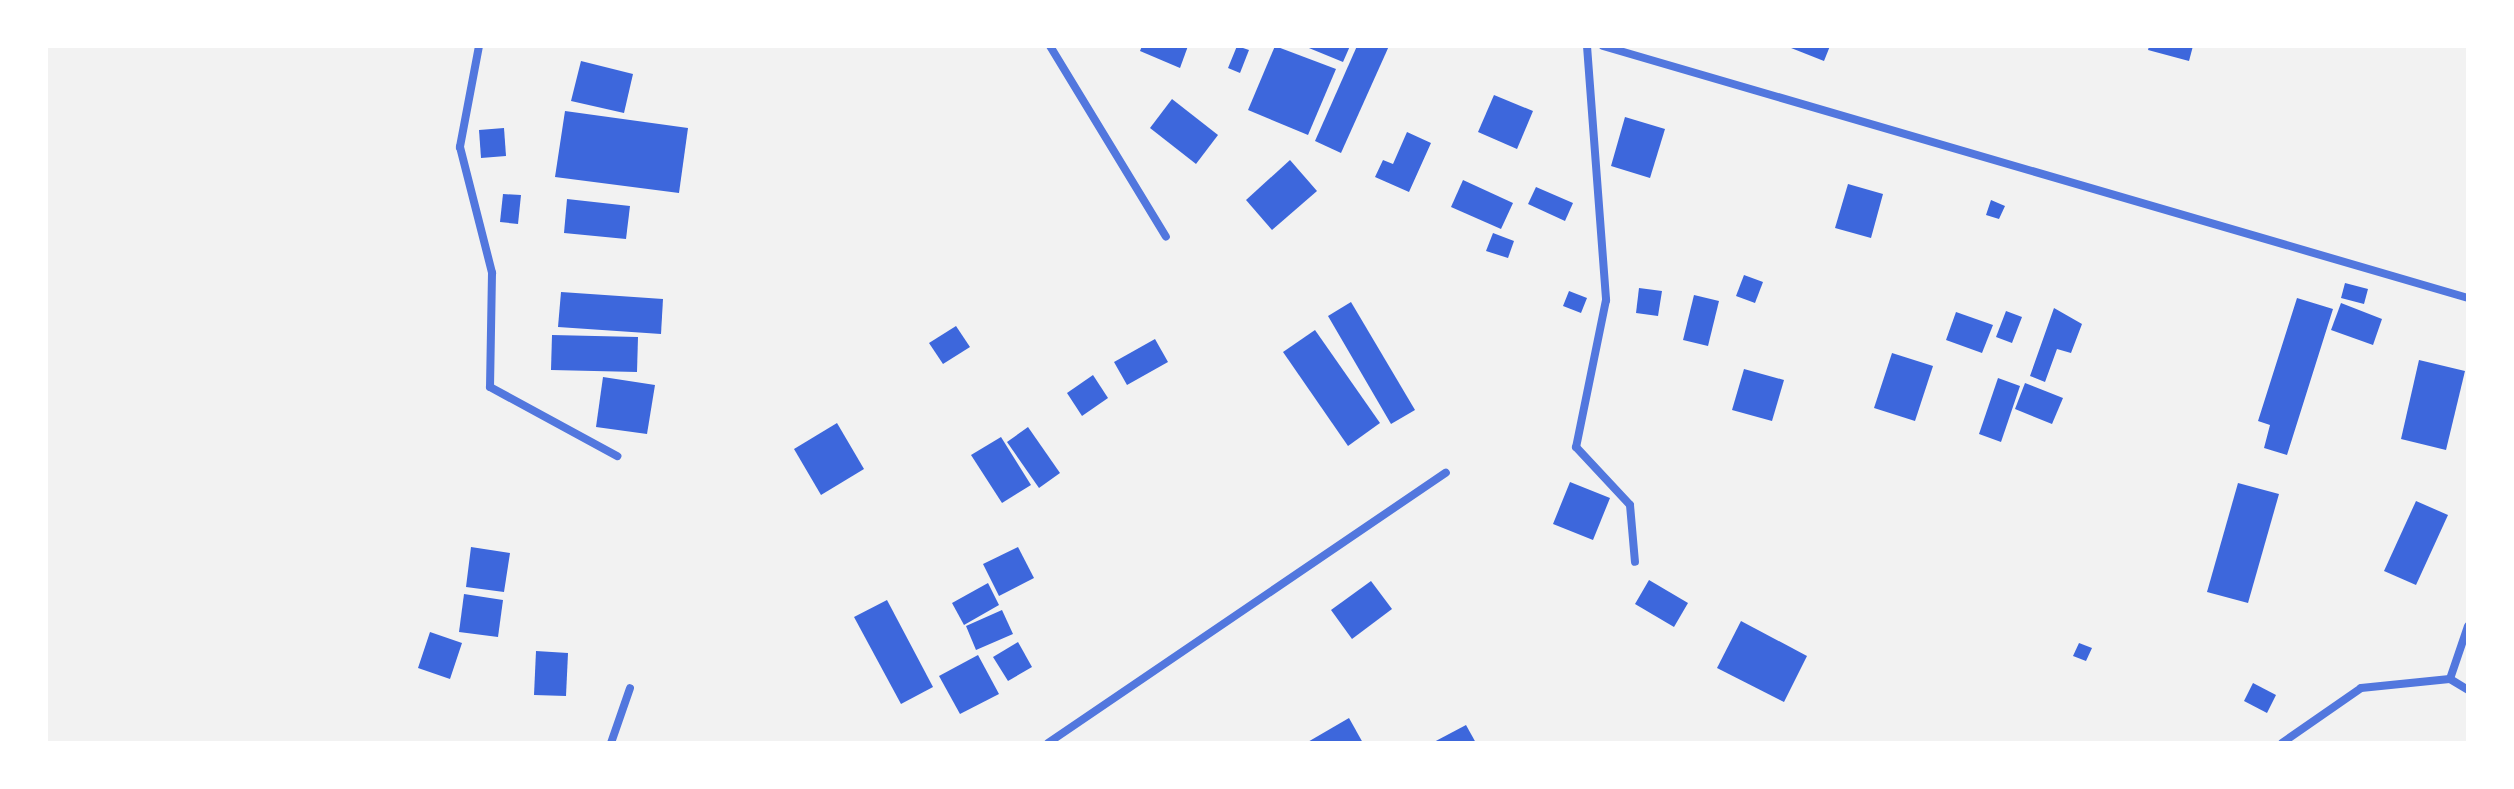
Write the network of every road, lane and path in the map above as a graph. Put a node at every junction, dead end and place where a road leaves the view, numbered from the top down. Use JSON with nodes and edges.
{"nodes":[{"id":1,"x":479,"y":46,"type":"edge"},
{"id":2,"x":1050,"y":46,"type":"edge"},
{"id":3,"x":1587,"y":46,"type":"edge"},
{"id":4,"x":1603,"y":46,"type":"edge"},
{"id":5,"x":1166,"y":237,"type":"dead end"},
{"id":6,"x":2468,"y":298,"type":"edge"},
{"id":7,"x":617,"y":456,"type":"dead end"},
{"id":8,"x":1446,"y":473,"type":"dead end"},
{"id":9,"x":1635,"y":562,"type":"dead end"},
{"id":10,"x":2468,"y":626,"type":"edge"},
{"id":11,"x":2450,"y":679,"type":"junction"},
{"id":12,"x":630,"y":688,"type":"dead end"},
{"id":13,"x":2468,"y":690,"type":"edge"},
{"id":14,"x":611,"y":743,"type":"edge"},
{"id":15,"x":1048,"y":743,"type":"edge"},
{"id":16,"x":2282,"y":743,"type":"edge"}],
"edges":[{"from":1,"to":7,"type":"street"},
{"from":2,"to":5,"type":"street"},
{"from":3,"to":9,"type":"street"},
{"from":4,"to":6,"type":"street"},
{"from":8,"to":15,"type":"street"},
{"from":10,"to":11,"type":"street"},
{"from":11,"to":13,"type":"street"},
{"from":11,"to":16,"type":"street"},
{"from":12,"to":14,"type":"street"}]}
